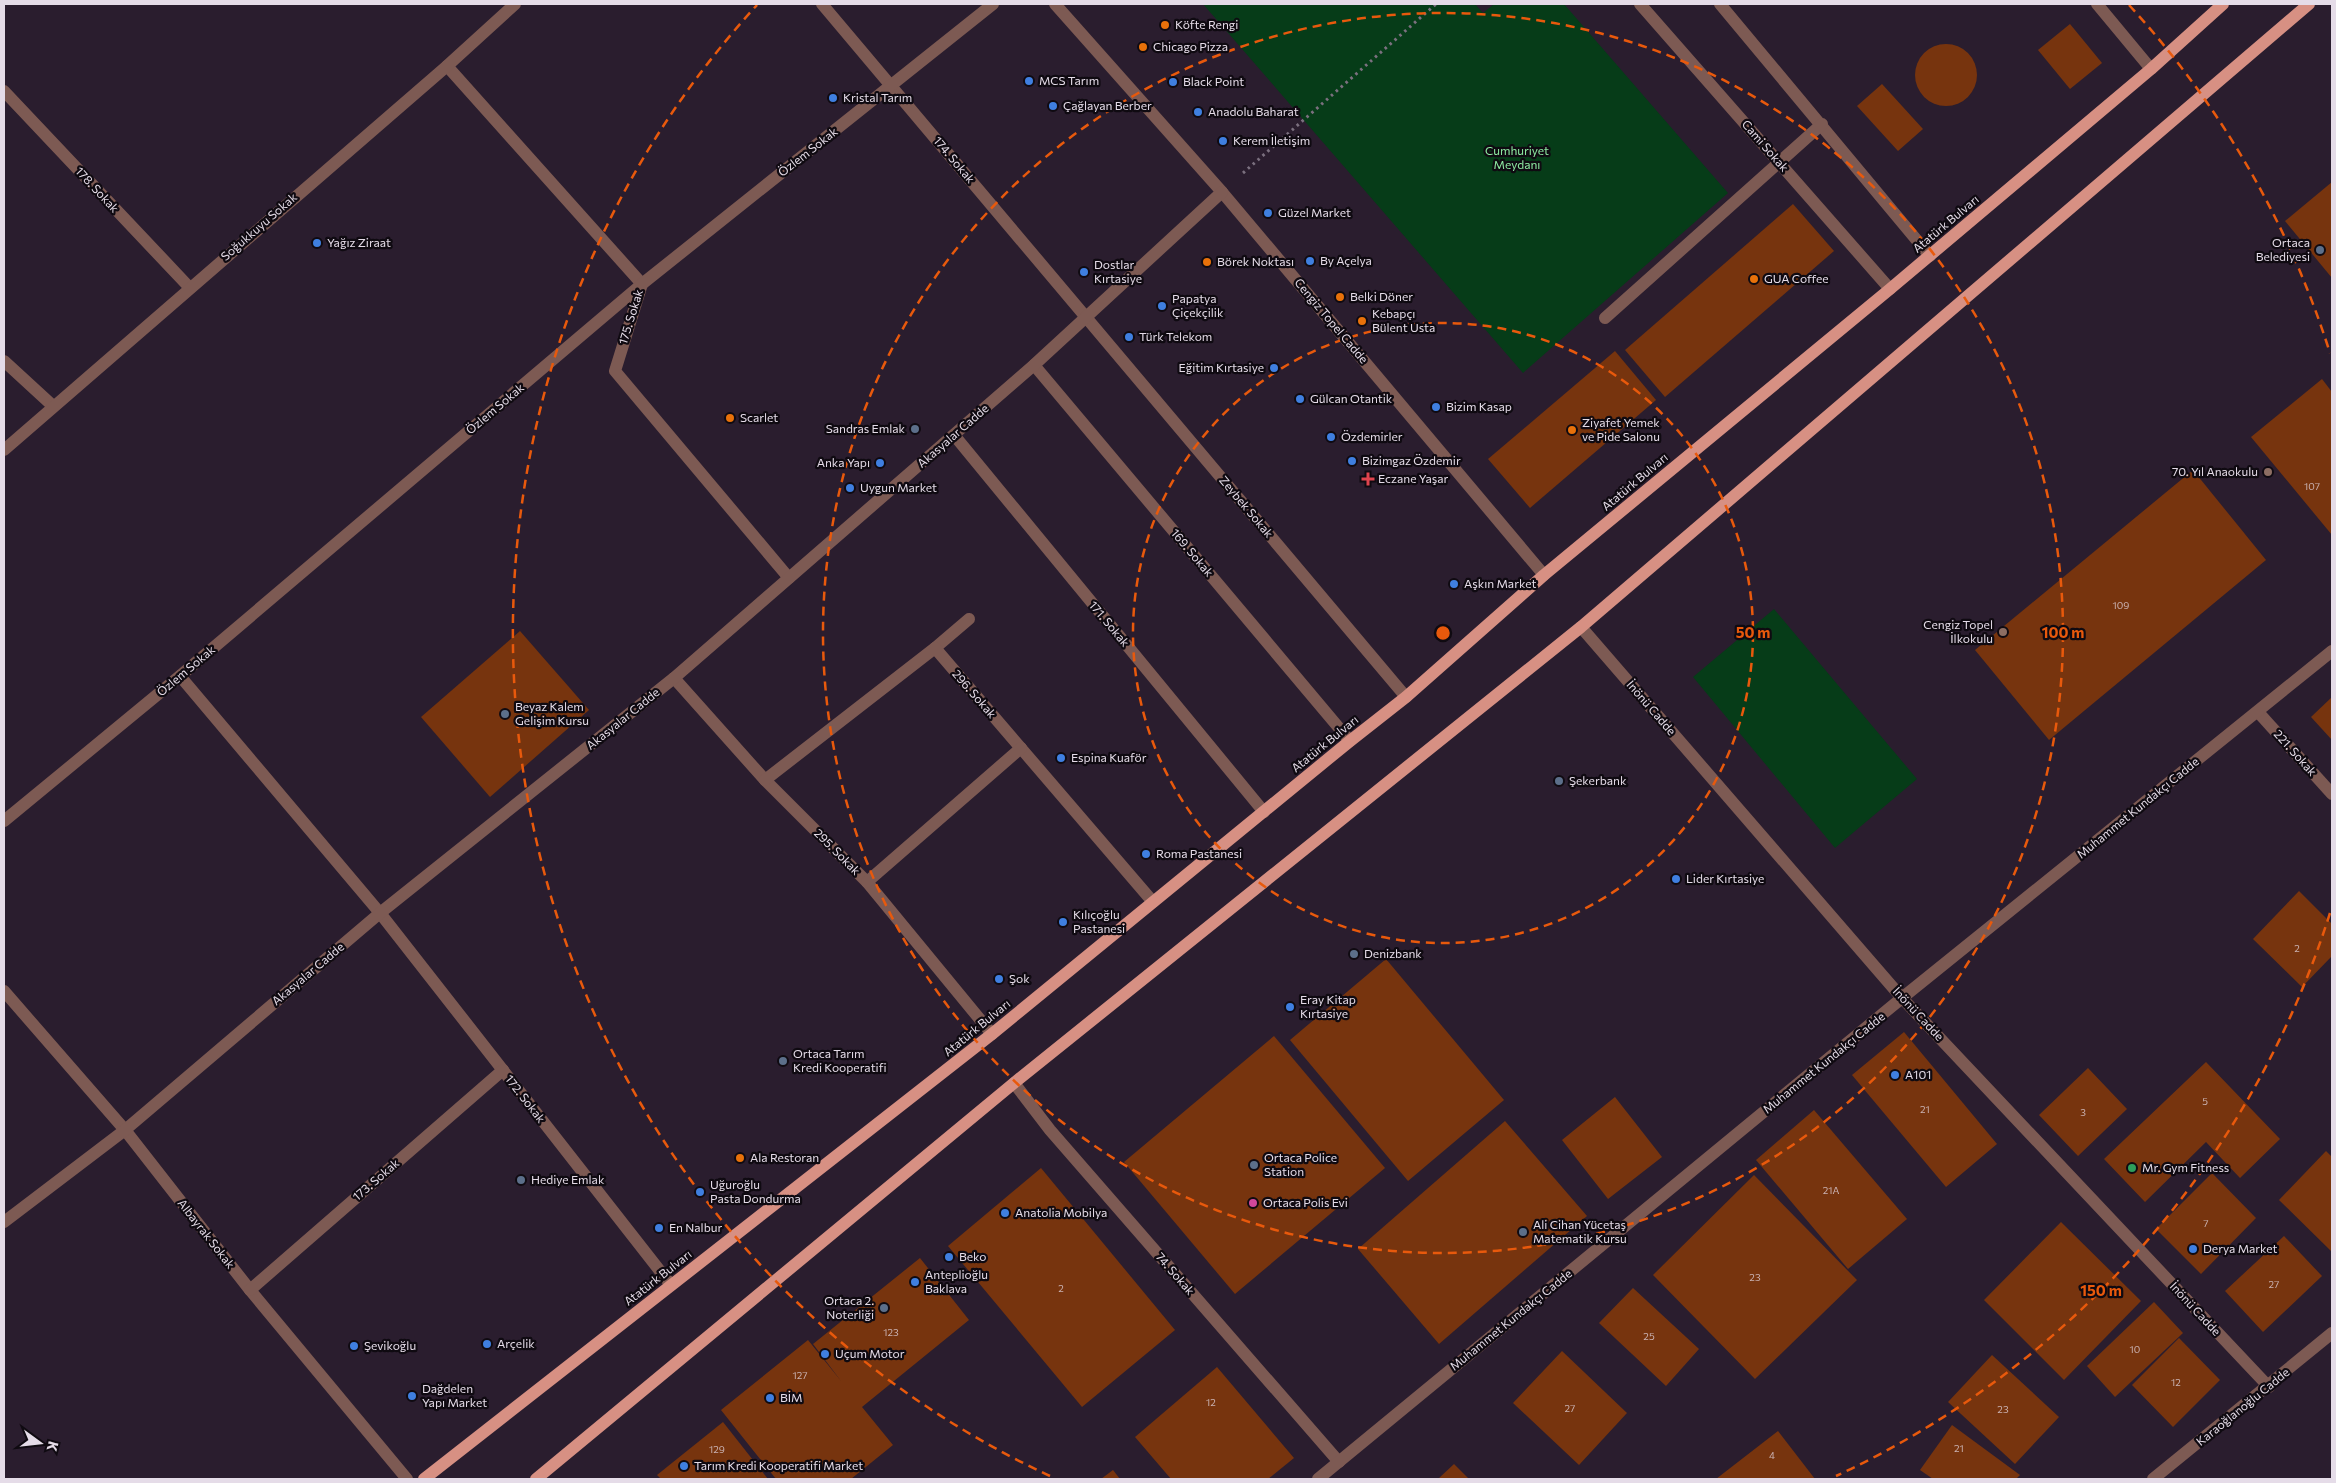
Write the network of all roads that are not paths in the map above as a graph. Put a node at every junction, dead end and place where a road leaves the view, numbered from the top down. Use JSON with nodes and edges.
{"nodes":[{"id":1,"x":515,"y":4,"type":"edge"},
{"id":2,"x":822,"y":4,"type":"edge"},
{"id":3,"x":993,"y":4,"type":"edge"},
{"id":4,"x":1054,"y":4,"type":"edge"},
{"id":5,"x":1640,"y":4,"type":"edge"},
{"id":6,"x":1720,"y":4,"type":"edge"},
{"id":7,"x":2097,"y":4,"type":"edge"},
{"id":8,"x":2222,"y":4,"type":"edge"},
{"id":9,"x":2309,"y":4,"type":"edge"},
{"id":10,"x":447,"y":66,"type":"junction"},
{"id":11,"x":2150,"y":69,"type":"junction"},
{"id":12,"x":891,"y":86,"type":"junction"},
{"id":13,"x":4,"y":91,"type":"edge"},
{"id":14,"x":1822,"y":124,"type":"junction"},
{"id":15,"x":1780,"y":163,"type":"junction"},
{"id":16,"x":1222,"y":192,"type":"junction"},
{"id":17,"x":1930,"y":256,"type":"junction"},
{"id":18,"x":642,"y":284,"type":"junction"},
{"id":19,"x":190,"y":288,"type":"junction"},
{"id":20,"x":1890,"y":289,"type":"junction"},
{"id":21,"x":1086,"y":317,"type":"junction"},
{"id":22,"x":1605,"y":318,"type":"dead end"},
{"id":23,"x":4,"y":361,"type":"edge"},
{"id":24,"x":1034,"y":365,"type":"junction"},
{"id":25,"x":53,"y":406,"type":"junction"},
{"id":26,"x":954,"y":435,"type":"junction"},
{"id":27,"x":4,"y":450,"type":"edge"},
{"id":28,"x":1544,"y":575,"type":"junction"},
{"id":29,"x":789,"y":578,"type":"junction"},
{"id":30,"x":969,"y":619,"type":"dead end"},
{"id":31,"x":1581,"y":627,"type":"junction"},
{"id":32,"x":935,"y":648,"type":"junction"},
{"id":33,"x":2332,"y":651,"type":"edge"},
{"id":34,"x":180,"y":676,"type":"junction"},
{"id":35,"x":674,"y":678,"type":"junction"},
{"id":36,"x":1406,"y":697,"type":"junction"},
{"id":37,"x":2258,"y":712,"type":"junction"},
{"id":38,"x":1350,"y":741,"type":"junction"},
{"id":39,"x":1021,"y":748,"type":"junction"},
{"id":40,"x":765,"y":780,"type":"junction"},
{"id":41,"x":2332,"y":794,"type":"edge"},
{"id":42,"x":1264,"y":812,"type":"junction"},
{"id":43,"x":4,"y":821,"type":"edge"},
{"id":44,"x":867,"y":882,"type":"junction"},
{"id":45,"x":1153,"y":902,"type":"junction"},
{"id":46,"x":380,"y":913,"type":"junction"},
{"id":47,"x":4,"y":991,"type":"edge"},
{"id":48,"x":1902,"y":998,"type":"junction"},
{"id":49,"x":992,"y":1034,"type":"junction"},
{"id":50,"x":503,"y":1070,"type":"junction"},
{"id":51,"x":1014,"y":1083,"type":"junction"},
{"id":52,"x":125,"y":1130,"type":"junction"},
{"id":53,"x":4,"y":1222,"type":"edge"},
{"id":54,"x":671,"y":1285,"type":"junction"},
{"id":55,"x":250,"y":1290,"type":"junction"},
{"id":56,"x":2332,"y":1334,"type":"edge"},
{"id":57,"x":2269,"y":1387,"type":"junction"},
{"id":58,"x":1339,"y":1462,"type":"junction"},
{"id":59,"x":407,"y":1479,"type":"edge"},
{"id":60,"x":424,"y":1479,"type":"edge"},
{"id":61,"x":536,"y":1479,"type":"edge"},
{"id":62,"x":1318,"y":1479,"type":"edge"},
{"id":63,"x":2153,"y":1479,"type":"edge"}],
"edges":[{"from":1,"to":10,"type":"street","name":"Soğukkuyu Sokak"},
{"from":2,"to":12,"type":"street","name":"174. Sokak"},
{"from":3,"to":12,"type":"street","name":"Özlem Sokak"},
{"from":4,"to":16,"type":"street","name":"Cengiz Topel Cadde"},
{"from":5,"to":15,"type":"street","name":"Cami Sokak"},
{"from":6,"to":14,"type":"street"},
{"from":7,"to":11,"type":"street"},
{"from":8,"to":11,"type":"main road","name":"Atatürk Bulvarı"},
{"from":9,"to":31,"type":"main road"},
{"from":10,"to":18,"type":"street","name":"175. Sokak"},
{"from":10,"to":19,"type":"street","name":"Soğukkuyu Sokak"},
{"from":11,"to":17,"type":"main road","name":"Atatürk Bulvarı"},
{"from":12,"to":18,"type":"street","name":"Özlem Sokak"},
{"from":12,"to":21,"type":"street","name":"174. Sokak"},
{"from":13,"to":19,"type":"street","name":"178. Sokak"},
{"from":14,"to":15,"type":"street"},
{"from":14,"to":17,"type":"street"},
{"from":15,"to":20,"type":"street","name":"Cami Sokak"},
{"from":15,"to":22,"type":"street"},
{"from":16,"to":21,"type":"street","name":"Akasyalar Cadde"},
{"from":16,"to":28,"type":"street","name":"Cengiz Topel Cadde"},
{"from":17,"to":20,"type":"main road","name":"Atatürk Bulvarı"},
{"from":18,"to":29,"type":"street","name":"175. Sokak"},
{"from":18,"to":34,"type":"street","name":"Özlem Sokak"},
{"from":19,"to":25,"type":"street","name":"Soğukkuyu Sokak"},
{"from":20,"to":28,"type":"main road","name":"Atatürk Bulvarı"},
{"from":21,"to":24,"type":"street","name":"Akasyalar Cadde"},
{"from":21,"to":36,"type":"street","name":"Zeybek Sokak"},
{"from":23,"to":25,"type":"street"},
{"from":24,"to":26,"type":"street","name":"Akasyalar Cadde"},
{"from":24,"to":38,"type":"street","name":"169. Sokak"},
{"from":25,"to":27,"type":"street","name":"Soğukkuyu Sokak"},
{"from":26,"to":29,"type":"street","name":"Akasyalar Cadde"},
{"from":26,"to":42,"type":"street","name":"171. Sokak"},
{"from":28,"to":36,"type":"main road","name":"Atatürk Bulvarı"},
{"from":29,"to":35,"type":"street","name":"Akasyalar Cadde"},
{"from":30,"to":32,"type":"street"},
{"from":31,"to":48,"type":"street","name":"İnönü Cadde"},
{"from":31,"to":51,"type":"main road"},
{"from":32,"to":39,"type":"street","name":"296. Sokak"},
{"from":32,"to":40,"type":"street"},
{"from":33,"to":37,"type":"street","name":"Muhammet Kundakçı Cadde"},
{"from":34,"to":43,"type":"street","name":"Özlem Sokak"},
{"from":34,"to":46,"type":"street","name":"172. Sokak"},
{"from":35,"to":40,"type":"street","name":"295. Sokak"},
{"from":35,"to":46,"type":"street","name":"Akasyalar Cadde"},
{"from":36,"to":38,"type":"main road","name":"Atatürk Bulvarı"},
{"from":37,"to":41,"type":"street","name":"221. Sokak"},
{"from":37,"to":48,"type":"street","name":"Muhammet Kundakçı Cadde"},
{"from":38,"to":42,"type":"main road","name":"Atatürk Bulvarı"},
{"from":39,"to":44,"type":"street"},
{"from":39,"to":45,"type":"street","name":"296. Sokak"},
{"from":40,"to":44,"type":"street","name":"295. Sokak"},
{"from":42,"to":45,"type":"main road","name":"Atatürk Bulvarı"},
{"from":44,"to":49,"type":"street","name":"295. Sokak"},
{"from":45,"to":49,"type":"main road","name":"Atatürk Bulvarı"},
{"from":46,"to":50,"type":"street","name":"172. Sokak"},
{"from":46,"to":52,"type":"street","name":"Akasyalar Cadde"},
{"from":47,"to":52,"type":"street","name":"Albayrak Sokak"},
{"from":48,"to":57,"type":"street","name":"İnönü Cadde"},
{"from":48,"to":58,"type":"street","name":"Muhammet Kundakçı Cadde"},
{"from":49,"to":54,"type":"main road","name":"Atatürk Bulvarı"},
{"from":50,"to":54,"type":"street","name":"172. Sokak"},
{"from":50,"to":55,"type":"street","name":"173. Sokak"},
{"from":51,"to":58,"type":"street","name":"74. Sokak"},
{"from":51,"to":61,"type":"main road"},
{"from":52,"to":53,"type":"street","name":"Akasyalar Cadde"},
{"from":52,"to":55,"type":"street","name":"Albayrak Sokak"},
{"from":54,"to":60,"type":"main road","name":"Atatürk Bulvarı"},
{"from":55,"to":59,"type":"street","name":"Albayrak Sokak"},
{"from":56,"to":57,"type":"street","name":"Karaoğlanoğlu Cadde"},
{"from":57,"to":63,"type":"street","name":"Karaoğlanoğlu Cadde"},
{"from":58,"to":62,"type":"street","name":"Muhammet Kundakçı Cadde"}]}
